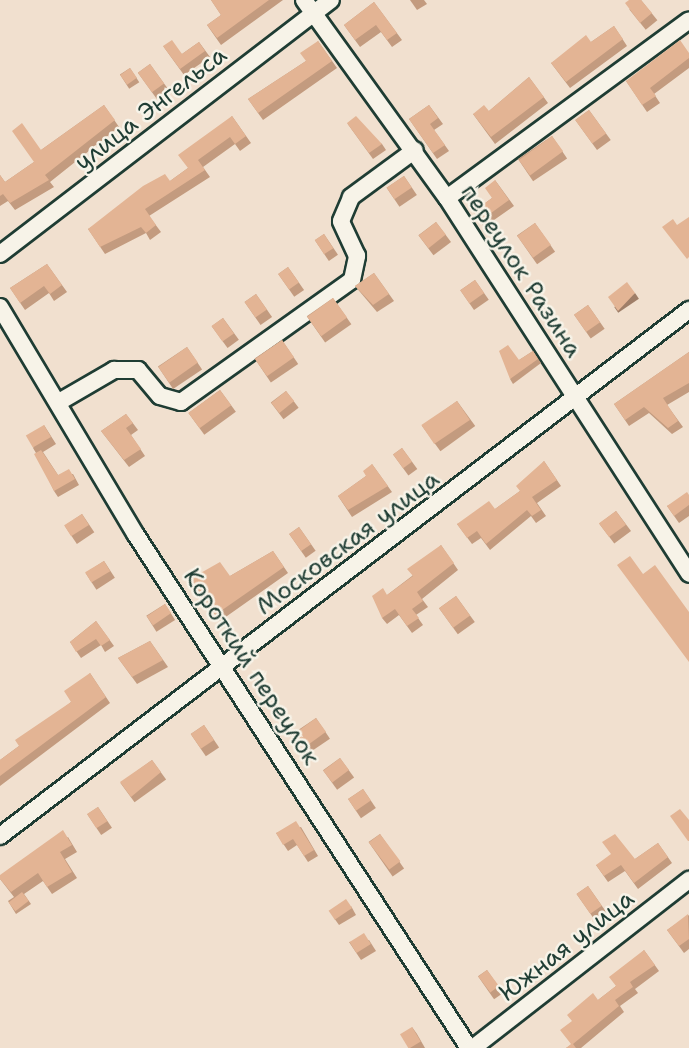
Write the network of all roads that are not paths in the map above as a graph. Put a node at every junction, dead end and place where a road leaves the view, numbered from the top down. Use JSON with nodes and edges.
{"nodes":[{"id":1,"x":331,"y":0,"type":"edge"},
{"id":2,"x":308,"y":7,"type":"edge"},
{"id":3,"x":689,"y":20,"type":"edge"},
{"id":4,"x":415,"y":150,"type":"junction"},
{"id":5,"x":447,"y":198,"type":"junction"},
{"id":6,"x":0,"y":254,"type":"edge"},
{"id":7,"x":0,"y":307,"type":"edge"},
{"id":8,"x":689,"y":310,"type":"edge"},
{"id":9,"x":576,"y":397,"type":"junction"},
{"id":10,"x":59,"y":402,"type":"junction"},
{"id":11,"x":689,"y":574,"type":"edge"},
{"id":12,"x":224,"y":666,"type":"junction"},
{"id":13,"x":0,"y":836,"type":"edge"},
{"id":14,"x":689,"y":880,"type":"edge"},
{"id":15,"x":471,"y":1048,"type":"edge"}],
"edges":[{"from":1,"to":2,"type":"street","name":"улица Энгельса"},
{"from":2,"to":4,"type":"street","name":"переулок Разина"},
{"from":2,"to":6,"type":"street","name":"улица Энгельса"},
{"from":3,"to":5,"type":"street"},
{"from":4,"to":5,"type":"street","name":"переулок Разина"},
{"from":4,"to":10,"type":"street"},
{"from":5,"to":9,"type":"street","name":"переулок Разина"},
{"from":7,"to":10,"type":"street","name":"Короткий переулок"},
{"from":8,"to":9,"type":"street","name":"Московская улица"},
{"from":9,"to":11,"type":"street","name":"переулок Разина"},
{"from":9,"to":12,"type":"street","name":"Московская улица"},
{"from":10,"to":12,"type":"street","name":"Короткий переулок"},
{"from":12,"to":13,"type":"street","name":"Московская улица"},
{"from":12,"to":15,"type":"street","name":"Короткий переулок"},
{"from":14,"to":15,"type":"street","name":"Южная улица"}]}
